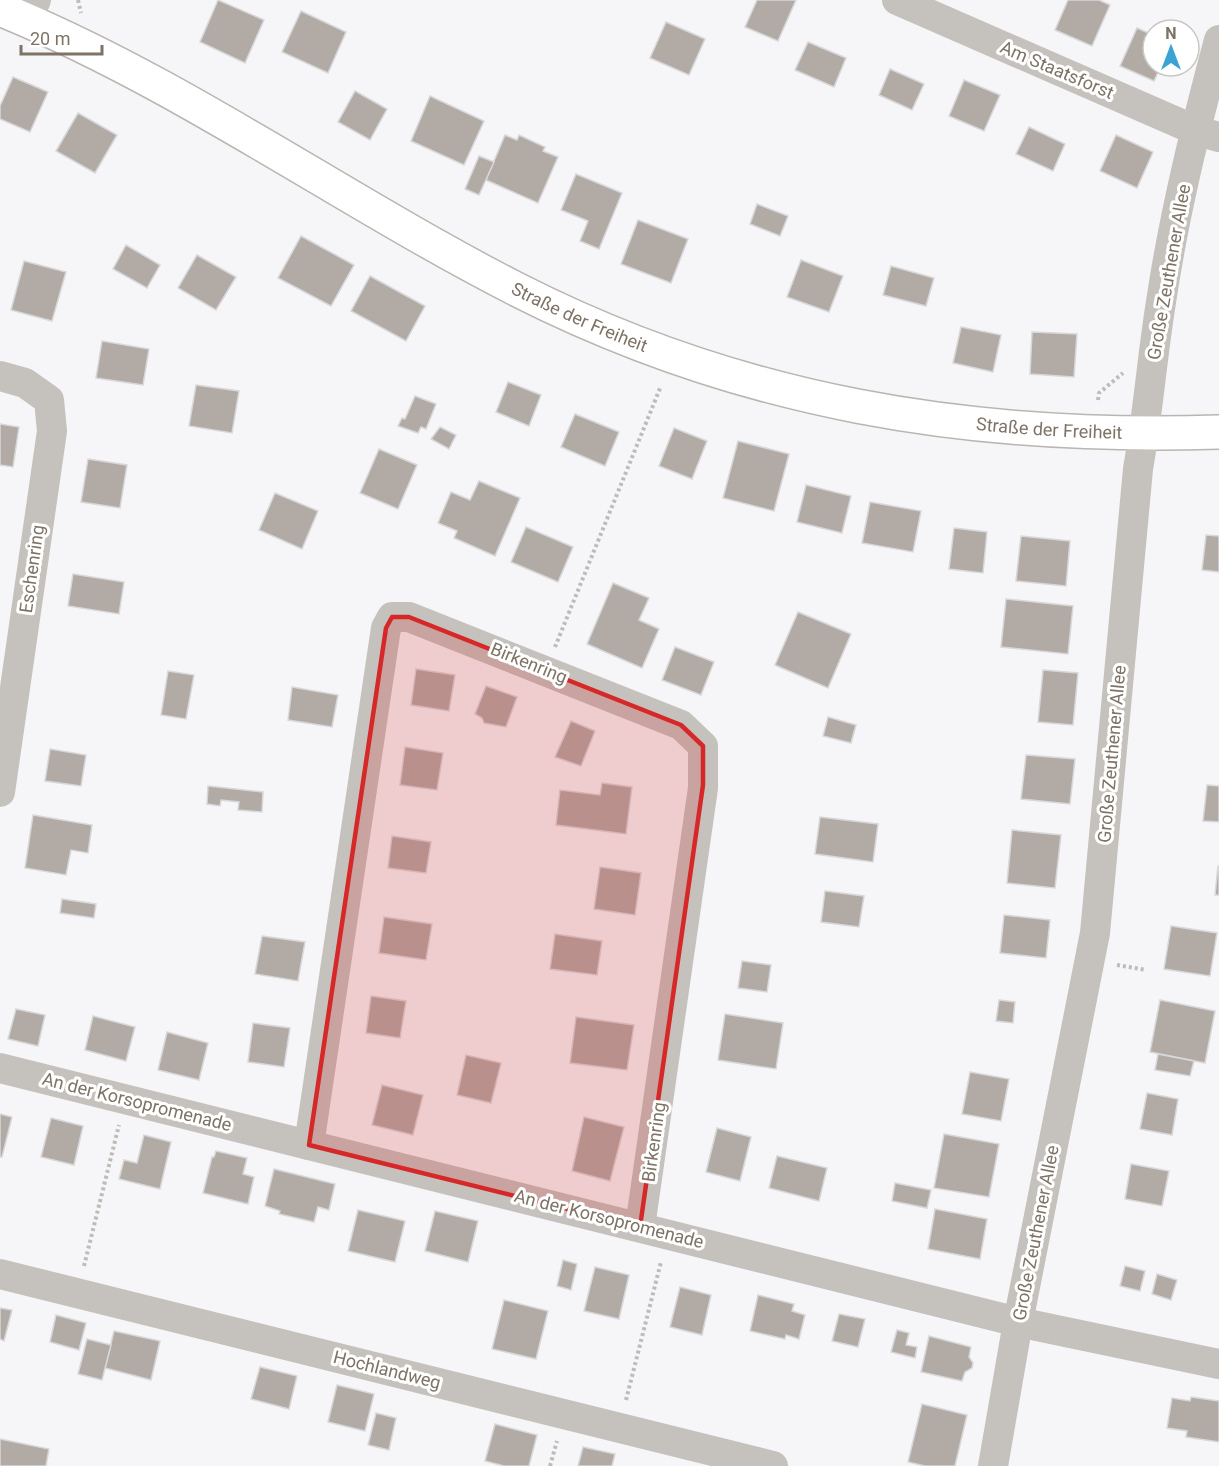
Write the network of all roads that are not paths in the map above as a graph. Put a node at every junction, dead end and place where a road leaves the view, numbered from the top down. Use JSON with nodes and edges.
{"nodes":[{"id":1,"x":897,"y":0,"type":"edge"},
{"id":2,"x":21,"y":10,"type":"edge"},
{"id":3,"x":1219,"y":40,"type":"edge"},
{"id":4,"x":1207,"y":134,"type":"edge"},
{"id":5,"x":0,"y":376,"type":"edge"},
{"id":6,"x":1219,"y":432,"type":"edge"},
{"id":7,"x":1144,"y":435,"type":"junction"},
{"id":8,"x":0,"y":792,"type":"edge"},
{"id":9,"x":0,"y":1068,"type":"edge"},
{"id":10,"x":309,"y":1145,"type":"junction"},
{"id":11,"x":654,"y":1231,"type":"junction"},
{"id":12,"x":0,"y":1274,"type":"edge"},
{"id":13,"x":1018,"y":1322,"type":"junction"},
{"id":14,"x":1219,"y":1364,"type":"edge"},
{"id":15,"x":773,"y":1466,"type":"edge"},
{"id":16,"x":993,"y":1466,"type":"edge"}],
"edges":[{"from":1,"to":4,"type":"street","name":"Am Staatsforst"},
{"from":2,"to":7,"type":"street","name":"Straße der Freiheit"},
{"from":3,"to":4,"type":"street","name":"Große Zeuthener Allee"},
{"from":4,"to":7,"type":"street","name":"Große Zeuthener Allee"},
{"from":5,"to":8,"type":"street","name":"Eschenring"},
{"from":6,"to":7,"type":"street","name":"Straße der Freiheit"},
{"from":7,"to":13,"type":"street","name":"Große Zeuthener Allee"},
{"from":9,"to":10,"type":"street","name":"An der Korsopromenade"},
{"from":10,"to":11,"type":"street","name":"An der Korsopromenade"},
{"from":10,"to":11,"type":"street","name":"Birkenring"},
{"from":11,"to":13,"type":"street","name":"An der Korsopromenade"},
{"from":12,"to":15,"type":"street","name":"Hochlandweg"},
{"from":13,"to":14,"type":"street","name":"An der Korsopromenade"},
{"from":13,"to":16,"type":"street","name":"Große Zeuthener Allee"}]}
